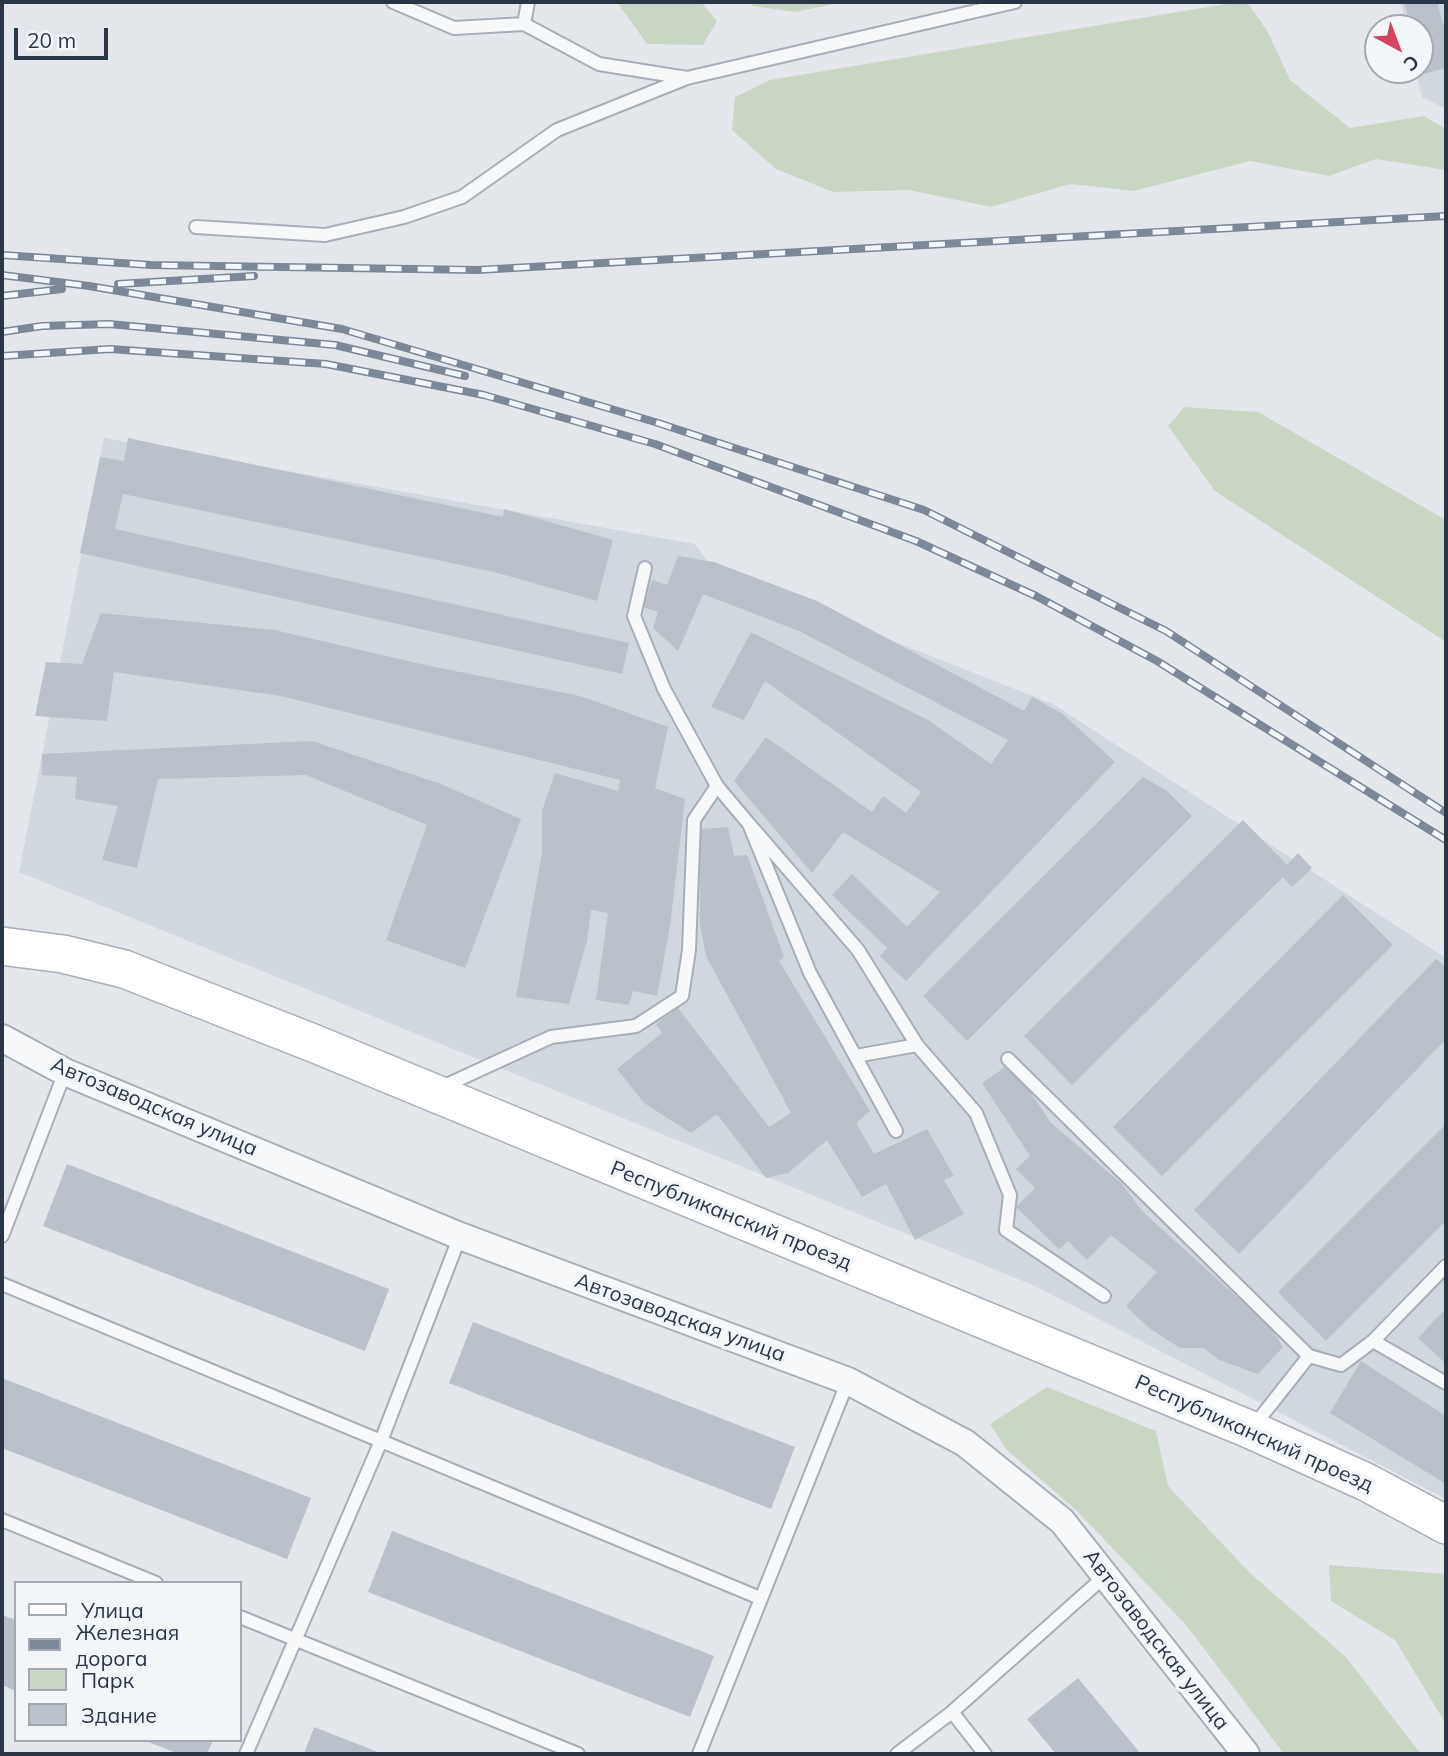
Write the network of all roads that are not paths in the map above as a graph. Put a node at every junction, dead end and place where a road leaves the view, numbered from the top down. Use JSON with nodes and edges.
{"nodes":[{"id":1,"x":393,"y":2,"type":"edge"},
{"id":2,"x":528,"y":2,"type":"edge"},
{"id":3,"x":1015,"y":2,"type":"edge"},
{"id":4,"x":524,"y":24,"type":"junction"},
{"id":5,"x":687,"y":78,"type":"junction"},
{"id":6,"x":196,"y":227,"type":"dead end"},
{"id":7,"x":645,"y":568,"type":"dead end"},
{"id":8,"x":717,"y":786,"type":"junction"},
{"id":9,"x":749,"y":824,"type":"junction"},
{"id":10,"x":2,"y":946,"type":"edge"},
{"id":11,"x":2,"y":1038,"type":"edge"},
{"id":12,"x":917,"y":1045,"type":"junction"},
{"id":13,"x":856,"y":1056,"type":"junction"},
{"id":14,"x":1008,"y":1059,"type":"dead end"},
{"id":15,"x":65,"y":1072,"type":"junction"},
{"id":16,"x":431,"y":1092,"type":"junction"},
{"id":17,"x":896,"y":1130,"type":"dead end"},
{"id":18,"x":2,"y":1236,"type":"edge"},
{"id":19,"x":460,"y":1236,"type":"junction"},
{"id":20,"x":1446,"y":1266,"type":"edge"},
{"id":21,"x":2,"y":1284,"type":"edge"},
{"id":22,"x":1104,"y":1296,"type":"dead end"},
{"id":23,"x":1373,"y":1341,"type":"junction"},
{"id":24,"x":1309,"y":1356,"type":"junction"},
{"id":25,"x":848,"y":1381,"type":"junction"},
{"id":26,"x":1446,"y":1383,"type":"edge"},
{"id":27,"x":1251,"y":1430,"type":"junction"},
{"id":28,"x":381,"y":1441,"type":"junction"},
{"id":29,"x":2,"y":1520,"type":"edge"},
{"id":30,"x":1446,"y":1525,"type":"edge"},
{"id":31,"x":1105,"y":1576,"type":"junction"},
{"id":32,"x":151,"y":1581,"type":"edge"},
{"id":33,"x":760,"y":1598,"type":"junction"},
{"id":34,"x":242,"y":1618,"type":"edge"},
{"id":35,"x":296,"y":1639,"type":"junction"},
{"id":36,"x":952,"y":1712,"type":"junction"},
{"id":37,"x":246,"y":1754,"type":"edge"},
{"id":38,"x":579,"y":1754,"type":"edge"},
{"id":39,"x":699,"y":1754,"type":"edge"},
{"id":40,"x":897,"y":1754,"type":"edge"},
{"id":41,"x":985,"y":1754,"type":"edge"},
{"id":42,"x":1246,"y":1754,"type":"edge"}],
"edges":[{"from":1,"to":4,"type":"lane"},
{"from":2,"to":4,"type":"lane"},
{"from":3,"to":5,"type":"lane"},
{"from":4,"to":5,"type":"lane"},
{"from":5,"to":6,"type":"lane"},
{"from":7,"to":8,"type":"lane"},
{"from":8,"to":9,"type":"lane"},
{"from":8,"to":16,"type":"lane"},
{"from":9,"to":12,"type":"lane"},
{"from":9,"to":13,"type":"lane"},
{"from":10,"to":16,"type":"street","name":"Республиканский проезд"},
{"from":11,"to":15,"type":"street","name":"Автозаводская улица"},
{"from":12,"to":13,"type":"lane"},
{"from":12,"to":22,"type":"lane"},
{"from":13,"to":17,"type":"lane"},
{"from":14,"to":24,"type":"lane"},
{"from":15,"to":18,"type":"lane"},
{"from":15,"to":19,"type":"street","name":"Автозаводская улица"},
{"from":16,"to":27,"type":"street","name":"Республиканский проезд"},
{"from":19,"to":25,"type":"street","name":"Автозаводская улица"},
{"from":19,"to":28,"type":"lane"},
{"from":20,"to":23,"type":"lane"},
{"from":21,"to":28,"type":"lane"},
{"from":23,"to":24,"type":"lane"},
{"from":23,"to":26,"type":"lane"},
{"from":24,"to":27,"type":"lane"},
{"from":25,"to":31,"type":"street","name":"Автозаводская улица"},
{"from":25,"to":33,"type":"lane"},
{"from":27,"to":30,"type":"street","name":"Республиканский проезд"},
{"from":28,"to":33,"type":"lane"},
{"from":28,"to":35,"type":"lane"},
{"from":29,"to":32,"type":"lane"},
{"from":31,"to":36,"type":"lane"},
{"from":31,"to":42,"type":"street","name":"Автозаводская улица"},
{"from":33,"to":39,"type":"lane"},
{"from":34,"to":35,"type":"lane"},
{"from":35,"to":37,"type":"lane"},
{"from":35,"to":38,"type":"lane"},
{"from":36,"to":40,"type":"lane"},
{"from":36,"to":41,"type":"lane"}]}
